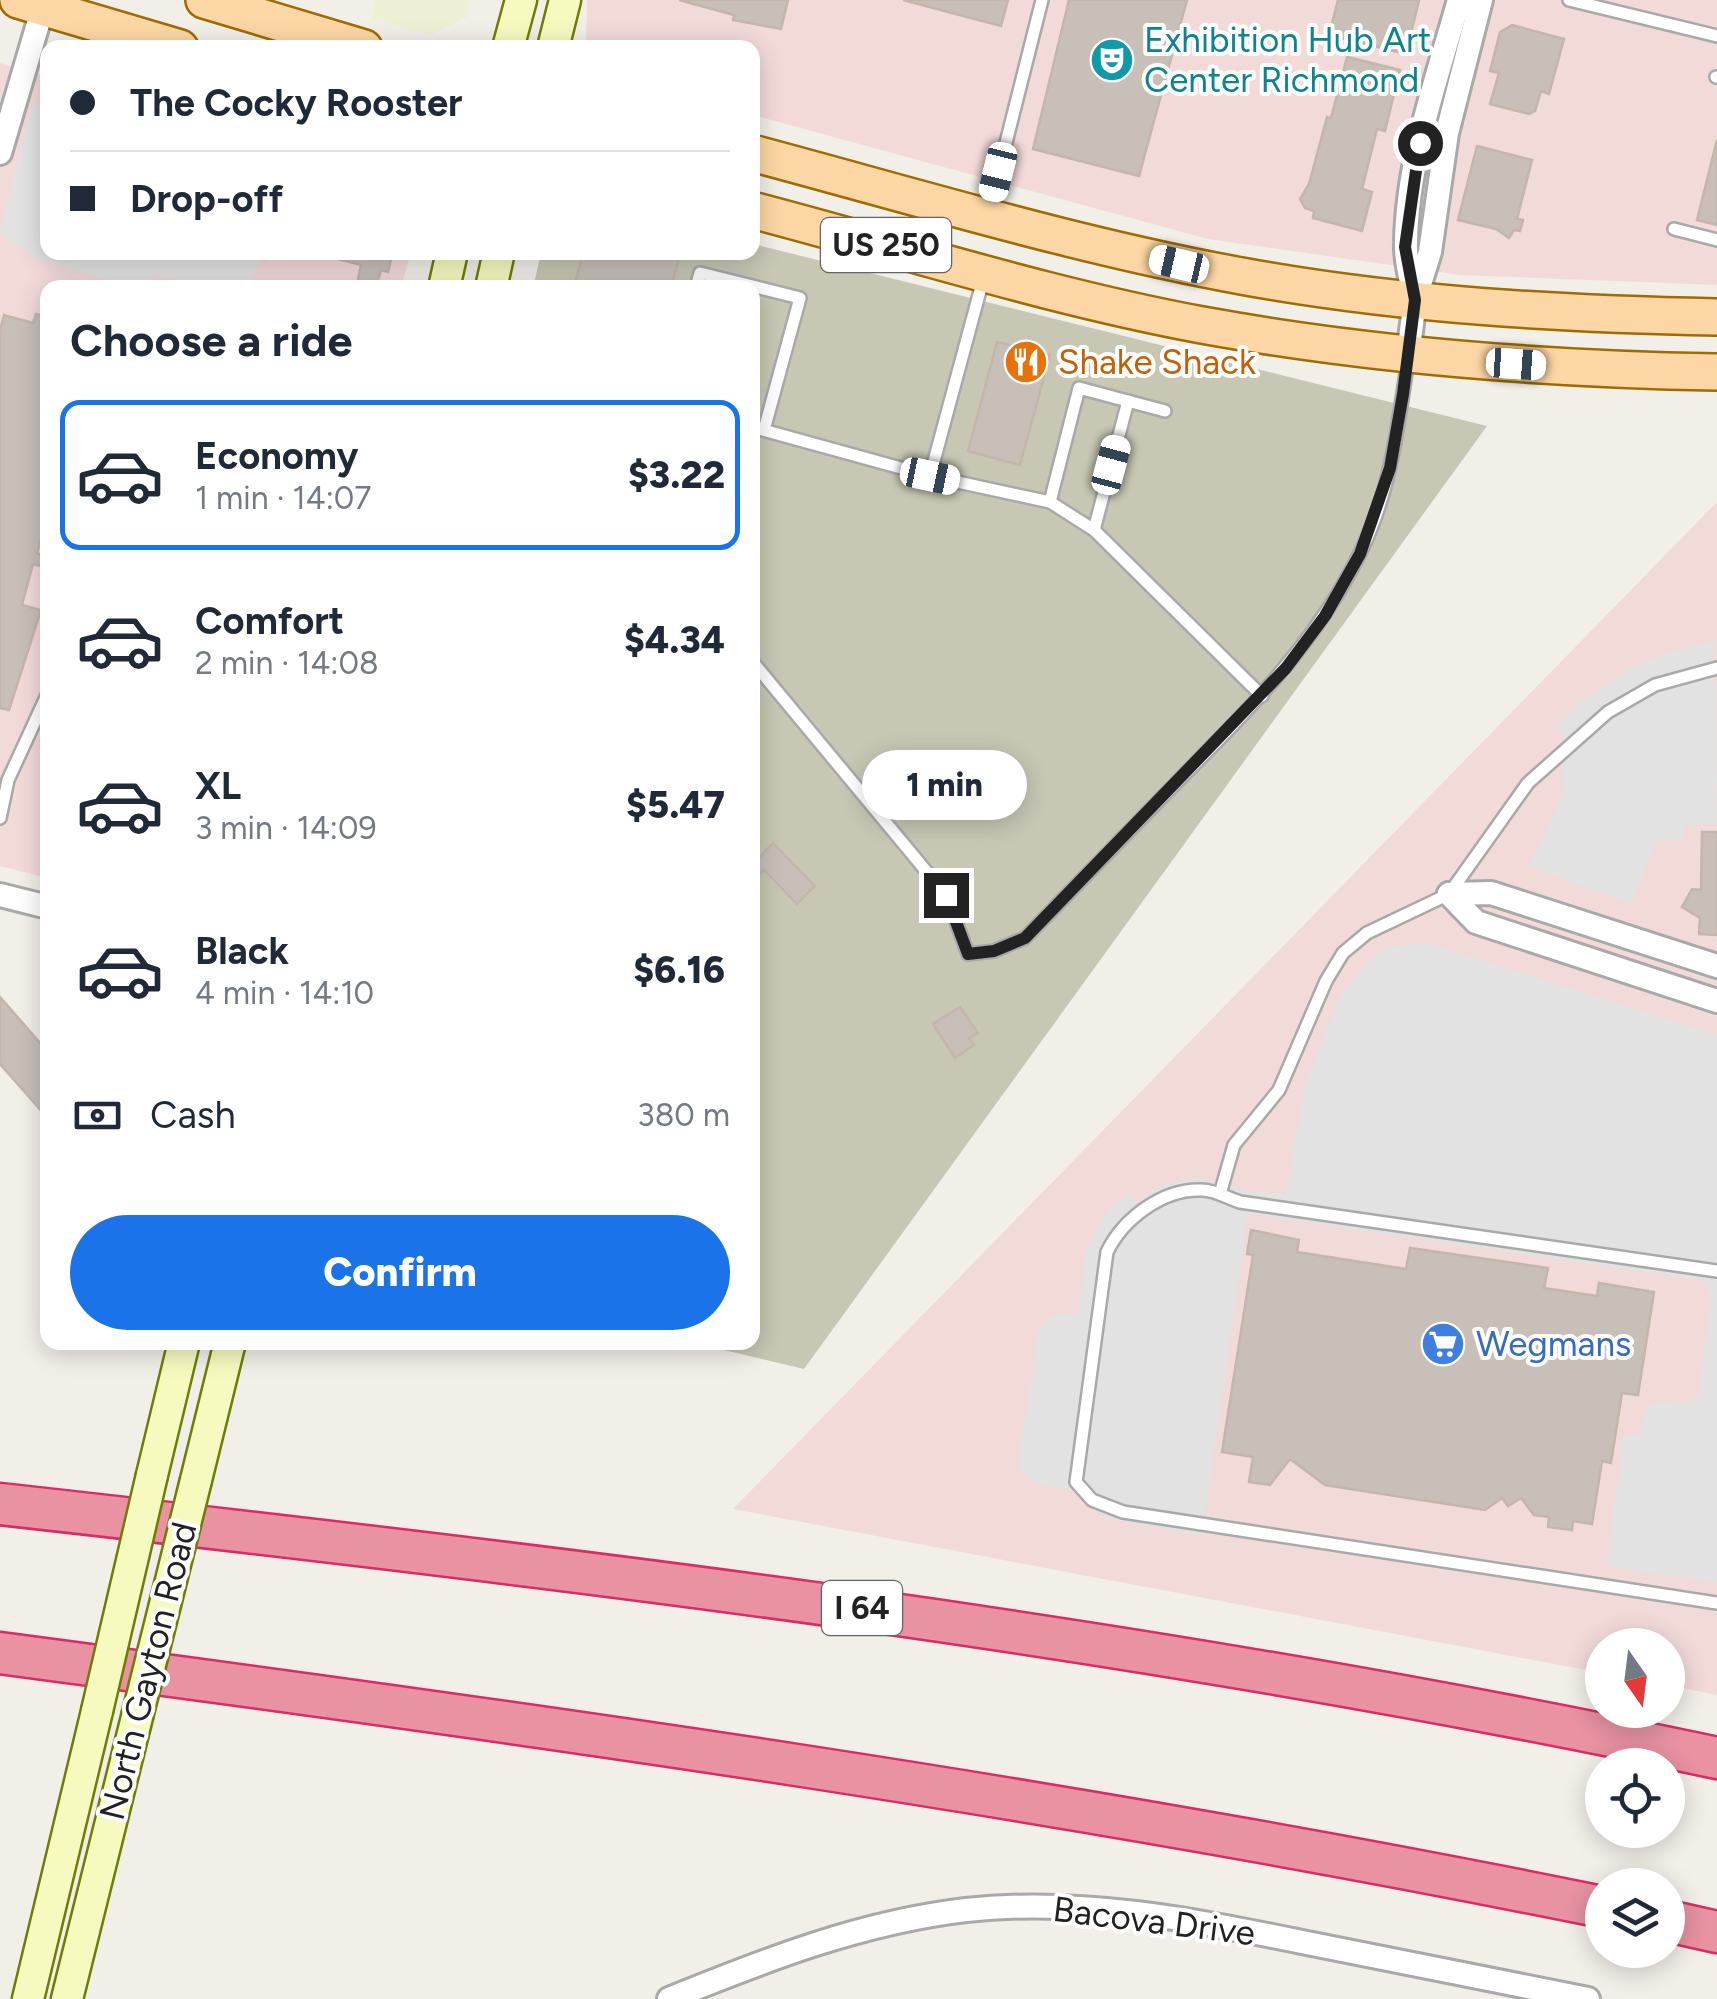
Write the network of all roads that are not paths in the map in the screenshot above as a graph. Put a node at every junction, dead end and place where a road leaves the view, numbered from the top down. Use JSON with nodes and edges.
{"nodes":[{"id":1,"x":204,"y":0,"type":"edge"},
{"id":2,"x":521,"y":0,"type":"edge"},
{"id":3,"x":565,"y":0,"type":"edge"},
{"id":4,"x":1042,"y":0,"type":"edge"},
{"id":5,"x":1458,"y":0,"type":"edge"},
{"id":6,"x":1481,"y":0,"type":"edge"},
{"id":7,"x":1569,"y":0,"type":"edge"},
{"id":8,"x":30,"y":3,"type":"edge"},
{"id":9,"x":1717,"y":36,"type":"edge"},
{"id":10,"x":153,"y":40,"type":"edge"},
{"id":11,"x":337,"y":40,"type":"edge"},
{"id":12,"x":510,"y":40,"type":"edge"},
{"id":13,"x":555,"y":40,"type":"edge"},
{"id":14,"x":0,"y":152,"type":"edge"},
{"id":15,"x":760,"y":155,"type":"edge"},
{"id":16,"x":760,"y":212,"type":"edge"},
{"id":17,"x":987,"y":216,"type":"junction"},
{"id":18,"x":1674,"y":228,"type":"dead end"},
{"id":19,"x":1717,"y":240,"type":"edge"},
{"id":20,"x":985,"y":272,"type":"junction"},
{"id":21,"x":698,"y":280,"type":"edge"},
{"id":22,"x":725,"y":280,"type":"edge"},
{"id":23,"x":760,"y":288,"type":"edge"},
{"id":24,"x":1415,"y":300,"type":"junction"},
{"id":25,"x":1717,"y":317,"type":"edge"},
{"id":26,"x":1408,"y":355,"type":"junction"},
{"id":27,"x":1717,"y":372,"type":"edge"},
{"id":28,"x":1128,"y":401,"type":"junction"},
{"id":29,"x":1164,"y":411,"type":"dead end"},
{"id":30,"x":760,"y":423,"type":"edge"},
{"id":31,"x":760,"y":430,"type":"edge"},
{"id":32,"x":930,"y":476,"type":"junction"},
{"id":33,"x":1050,"y":502,"type":"junction"},
{"id":34,"x":1094,"y":530,"type":"junction"},
{"id":35,"x":1717,"y":668,"type":"edge"},
{"id":36,"x":760,"y":671,"type":"edge"},
{"id":37,"x":1262,"y":696,"type":"junction"},
{"id":38,"x":40,"y":710,"type":"edge"},
{"id":39,"x":0,"y":818,"type":"edge"},
{"id":40,"x":0,"y":894,"type":"edge"},
{"id":41,"x":1450,"y":894,"type":"junction"},
{"id":42,"x":40,"y":905,"type":"edge"},
{"id":43,"x":1717,"y":966,"type":"edge"},
{"id":44,"x":1717,"y":1001,"type":"edge"},
{"id":45,"x":1220,"y":1194,"type":"junction"},
{"id":46,"x":1717,"y":1271,"type":"edge"},
{"id":47,"x":182,"y":1350,"type":"edge"},
{"id":48,"x":228,"y":1350,"type":"edge"},
{"id":49,"x":0,"y":1504,"type":"edge"},
{"id":50,"x":1717,"y":1603,"type":"edge"},
{"id":51,"x":0,"y":1653,"type":"edge"},
{"id":52,"x":1717,"y":1758,"type":"edge"},
{"id":53,"x":1585,"y":1905,"type":"edge"},
{"id":54,"x":1685,"y":1925,"type":"edge"},
{"id":55,"x":1717,"y":1932,"type":"edge"},
{"id":56,"x":28,"y":1999,"type":"edge"},
{"id":57,"x":67,"y":1999,"type":"edge"},
{"id":58,"x":669,"y":1999,"type":"edge"},
{"id":59,"x":1588,"y":1999,"type":"edge"}],
"edges":[{"from":1,"to":11,"type":"main road"},
{"from":2,"to":12,"type":"main road"},
{"from":3,"to":13,"type":"main road"},
{"from":4,"to":17,"type":"lane"},
{"from":5,"to":24,"type":"street"},
{"from":6,"to":24,"type":"street"},
{"from":7,"to":9,"type":"lane"},
{"from":8,"to":10,"type":"main road"},
{"from":8,"to":14,"type":"street"},
{"from":15,"to":17,"type":"main road","number":"US 250"},
{"from":16,"to":20,"type":"main road","number":"US 250"},
{"from":17,"to":24,"type":"main road","number":"US 250"},
{"from":18,"to":19,"type":"lane"},
{"from":20,"to":26,"type":"main road","number":"US 250"},
{"from":20,"to":32,"type":"lane"},
{"from":21,"to":22,"type":"lane"},
{"from":23,"to":30,"type":"lane"},
{"from":24,"to":25,"type":"main road","number":"US 250"},
{"from":24,"to":26,"type":"street"},
{"from":26,"to":27,"type":"main road","number":"US 250"},
{"from":26,"to":37,"type":"lane"},
{"from":28,"to":29,"type":"lane"},
{"from":28,"to":33,"type":"lane"},
{"from":28,"to":34,"type":"lane"},
{"from":31,"to":32,"type":"lane"},
{"from":32,"to":33,"type":"lane"},
{"from":33,"to":34,"type":"lane"},
{"from":34,"to":37,"type":"lane"},
{"from":35,"to":41,"type":"lane"},
{"from":36,"to":37,"type":"lane"},
{"from":38,"to":39,"type":"lane"},
{"from":40,"to":42,"type":"street"},
{"from":41,"to":43,"type":"street"},
{"from":41,"to":44,"type":"street"},
{"from":41,"to":45,"type":"lane"},
{"from":45,"to":46,"type":"lane"},
{"from":45,"to":50,"type":"lane"},
{"from":47,"to":56,"type":"main road","name":"North Gayton Road","bridge":true},
{"from":48,"to":57,"type":"main road","name":"North Gayton Road","bridge":true},
{"from":49,"to":52,"type":"highway","number":"I 64"},
{"from":51,"to":53,"type":"highway"},
{"from":54,"to":55,"type":"highway"},
{"from":58,"to":59,"type":"street","name":"Bacova Drive"}]}
